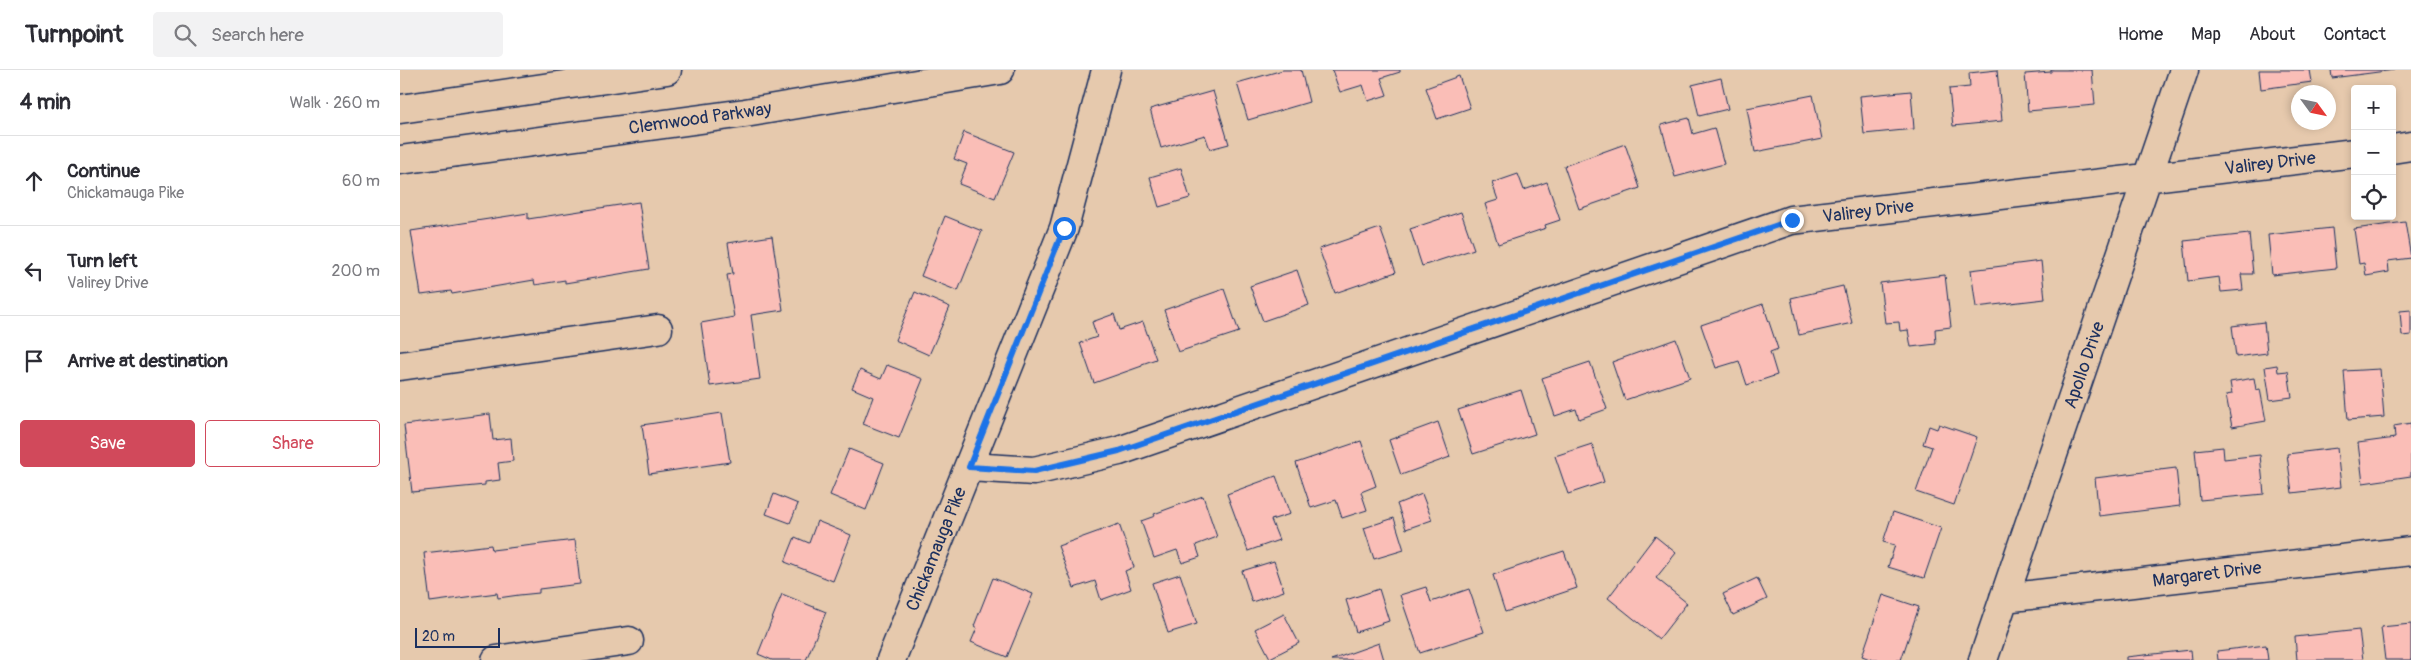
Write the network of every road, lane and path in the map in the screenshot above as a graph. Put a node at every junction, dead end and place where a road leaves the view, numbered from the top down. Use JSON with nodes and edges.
{"nodes":[{"id":1,"x":667,"y":70,"type":"edge"},
{"id":2,"x":1000,"y":70,"type":"edge"},
{"id":3,"x":1106,"y":70,"type":"edge"},
{"id":4,"x":2184,"y":70,"type":"edge"},
{"id":5,"x":400,"y":109,"type":"edge"},
{"id":6,"x":2411,"y":146,"type":"edge"},
{"id":7,"x":2396,"y":148,"type":"edge"},
{"id":8,"x":2351,"y":153,"type":"edge"},
{"id":9,"x":400,"y":160,"type":"edge"},
{"id":10,"x":2150,"y":176,"type":"junction"},
{"id":11,"x":658,"y":329,"type":"dead end"},
{"id":12,"x":400,"y":366,"type":"edge"},
{"id":13,"x":969,"y":467,"type":"junction"},
{"id":14,"x":2411,"y":551,"type":"edge"},
{"id":15,"x":2004,"y":598,"type":"junction"},
{"id":16,"x":629,"y":640,"type":"dead end"},
{"id":17,"x":496,"y":660,"type":"edge"},
{"id":18,"x":891,"y":660,"type":"edge"},
{"id":19,"x":1984,"y":660,"type":"edge"}],
"edges":[{"from":1,"to":5,"type":"street"},
{"from":2,"to":9,"type":"street","name":"Clemwood Parkway"},
{"from":3,"to":13,"type":"street","name":"Chickamauga Pike"},
{"from":4,"to":10,"type":"street","name":"Apollo Drive"},
{"from":6,"to":7,"type":"street"},
{"from":8,"to":10,"type":"street","name":"Valirey Drive"},
{"from":10,"to":13,"type":"street","name":"Valirey Drive"},
{"from":10,"to":15,"type":"street","name":"Apollo Drive"},
{"from":11,"to":12,"type":"street"},
{"from":13,"to":18,"type":"street","name":"Chickamauga Pike"},
{"from":14,"to":15,"type":"street","name":"Margaret Drive"},
{"from":15,"to":19,"type":"street","name":"Apollo Drive"},
{"from":16,"to":17,"type":"street"}]}
